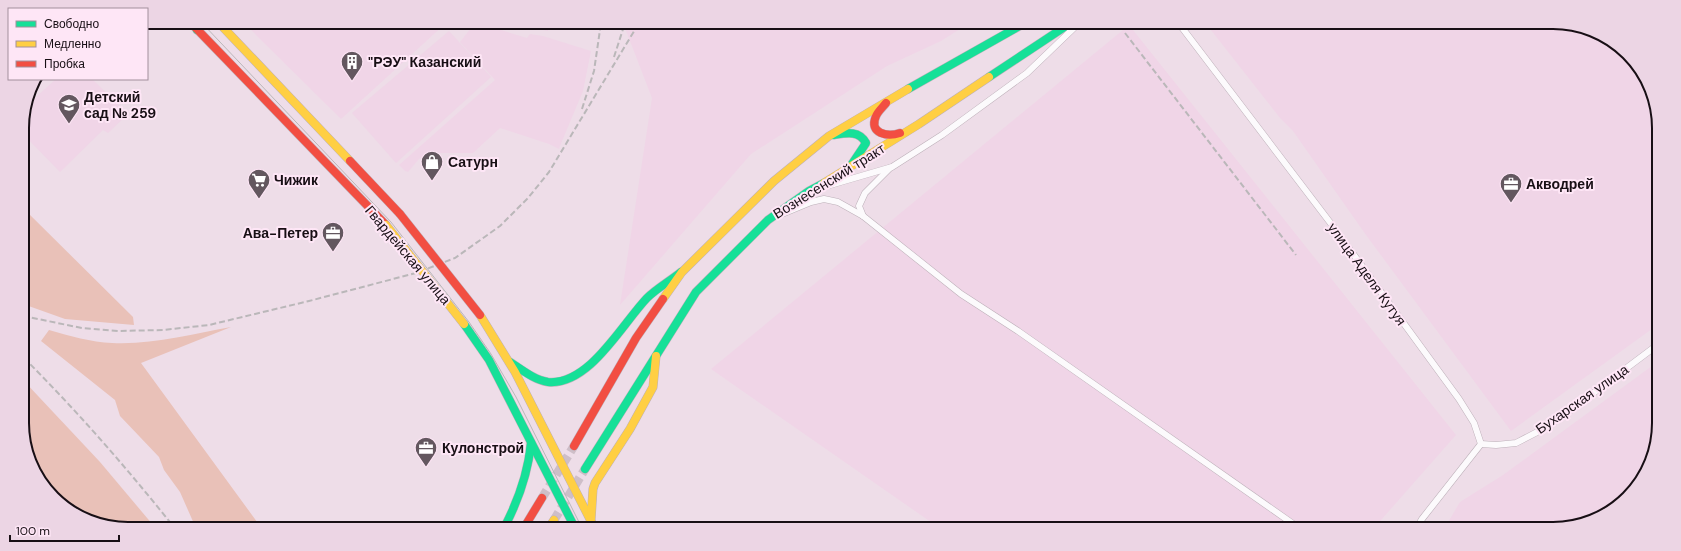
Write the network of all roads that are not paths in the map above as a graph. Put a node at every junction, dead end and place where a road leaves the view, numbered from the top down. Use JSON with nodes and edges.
{"nodes":[{"id":1,"x":225,"y":29,"type":"edge"},
{"id":2,"x":1013,"y":29,"type":"edge"},
{"id":3,"x":1062,"y":29,"type":"edge"},
{"id":4,"x":1073,"y":29,"type":"edge"},
{"id":5,"x":1183,"y":29,"type":"edge"},
{"id":6,"x":197,"y":30,"type":"edge"},
{"id":7,"x":888,"y":100,"type":"junction"},
{"id":8,"x":919,"y":124,"type":"junction"},
{"id":9,"x":829,"y":136,"type":"junction"},
{"id":10,"x":892,"y":167,"type":"junction"},
{"id":11,"x":848,"y":169,"type":"junction"},
{"id":12,"x":809,"y":192,"type":"junction"},
{"id":13,"x":863,"y":216,"type":"junction"},
{"id":14,"x":768,"y":220,"type":"junction"},
{"id":15,"x":682,"y":272,"type":"junction"},
{"id":16,"x":1652,"y":349,"type":"edge"},
{"id":17,"x":656,"y":356,"type":"junction"},
{"id":18,"x":509,"y":362,"type":"junction"},
{"id":19,"x":531,"y":442,"type":"junction"},
{"id":20,"x":1481,"y":444,"type":"junction"},
{"id":21,"x":574,"y":446,"type":"tunnel mouth"},
{"id":22,"x":585,"y":469,"type":"tunnel mouth"},
{"id":23,"x":542,"y":498,"type":"tunnel mouth"},
{"id":24,"x":507,"y":522,"type":"edge"},
{"id":25,"x":527,"y":522,"type":"edge"},
{"id":26,"x":572,"y":522,"type":"edge"},
{"id":27,"x":591,"y":522,"type":"edge"},
{"id":28,"x":592,"y":522,"type":"edge"},
{"id":29,"x":1290,"y":522,"type":"edge"},
{"id":30,"x":1421,"y":522,"type":"edge"}],
"edges":[{"from":1,"to":18,"type":"main road","name":"Гвардейская улица","bridge":true},
{"from":2,"to":7,"type":"main road","name":"Вознесенский тракт"},
{"from":3,"to":8,"type":"main road","name":"Вознесенский тракт"},
{"from":4,"to":10,"type":"street"},
{"from":5,"to":20,"type":"street","name":"улица Аделя Кутуя"},
{"from":6,"to":19,"type":"main road","name":"Гвардейская улица","bridge":true},
{"from":7,"to":8,"type":"main road"},
{"from":7,"to":9,"type":"main road","name":"Вознесенский тракт"},
{"from":8,"to":11,"type":"main road","name":"Вознесенский тракт"},
{"from":9,"to":11,"type":"main road"},
{"from":9,"to":15,"type":"main road","name":"Вознесенский тракт"},
{"from":10,"to":12,"type":"street"},
{"from":10,"to":13,"type":"street"},
{"from":11,"to":12,"type":"main road","name":"Вознесенский тракт"},
{"from":12,"to":14,"type":"main road","name":"Вознесенский тракт"},
{"from":13,"to":14,"type":"street"},
{"from":13,"to":29,"type":"street"},
{"from":14,"to":17,"type":"main road","name":"Вознесенский тракт"},
{"from":15,"to":18,"type":"main road"},
{"from":15,"to":21,"type":"main road","name":"Вознесенский тракт"},
{"from":16,"to":20,"type":"street","name":"Бухарская улица"},
{"from":17,"to":22,"type":"main road","name":"Вознесенский тракт"},
{"from":17,"to":28,"type":"main road"},
{"from":18,"to":27,"type":"main road","name":"Гвардейская улица"},
{"from":19,"to":24,"type":"main road"},
{"from":19,"to":26,"type":"main road","name":"Гвардейская улица"},
{"from":20,"to":30,"type":"street"},
{"from":23,"to":25,"type":"main road"}]}
